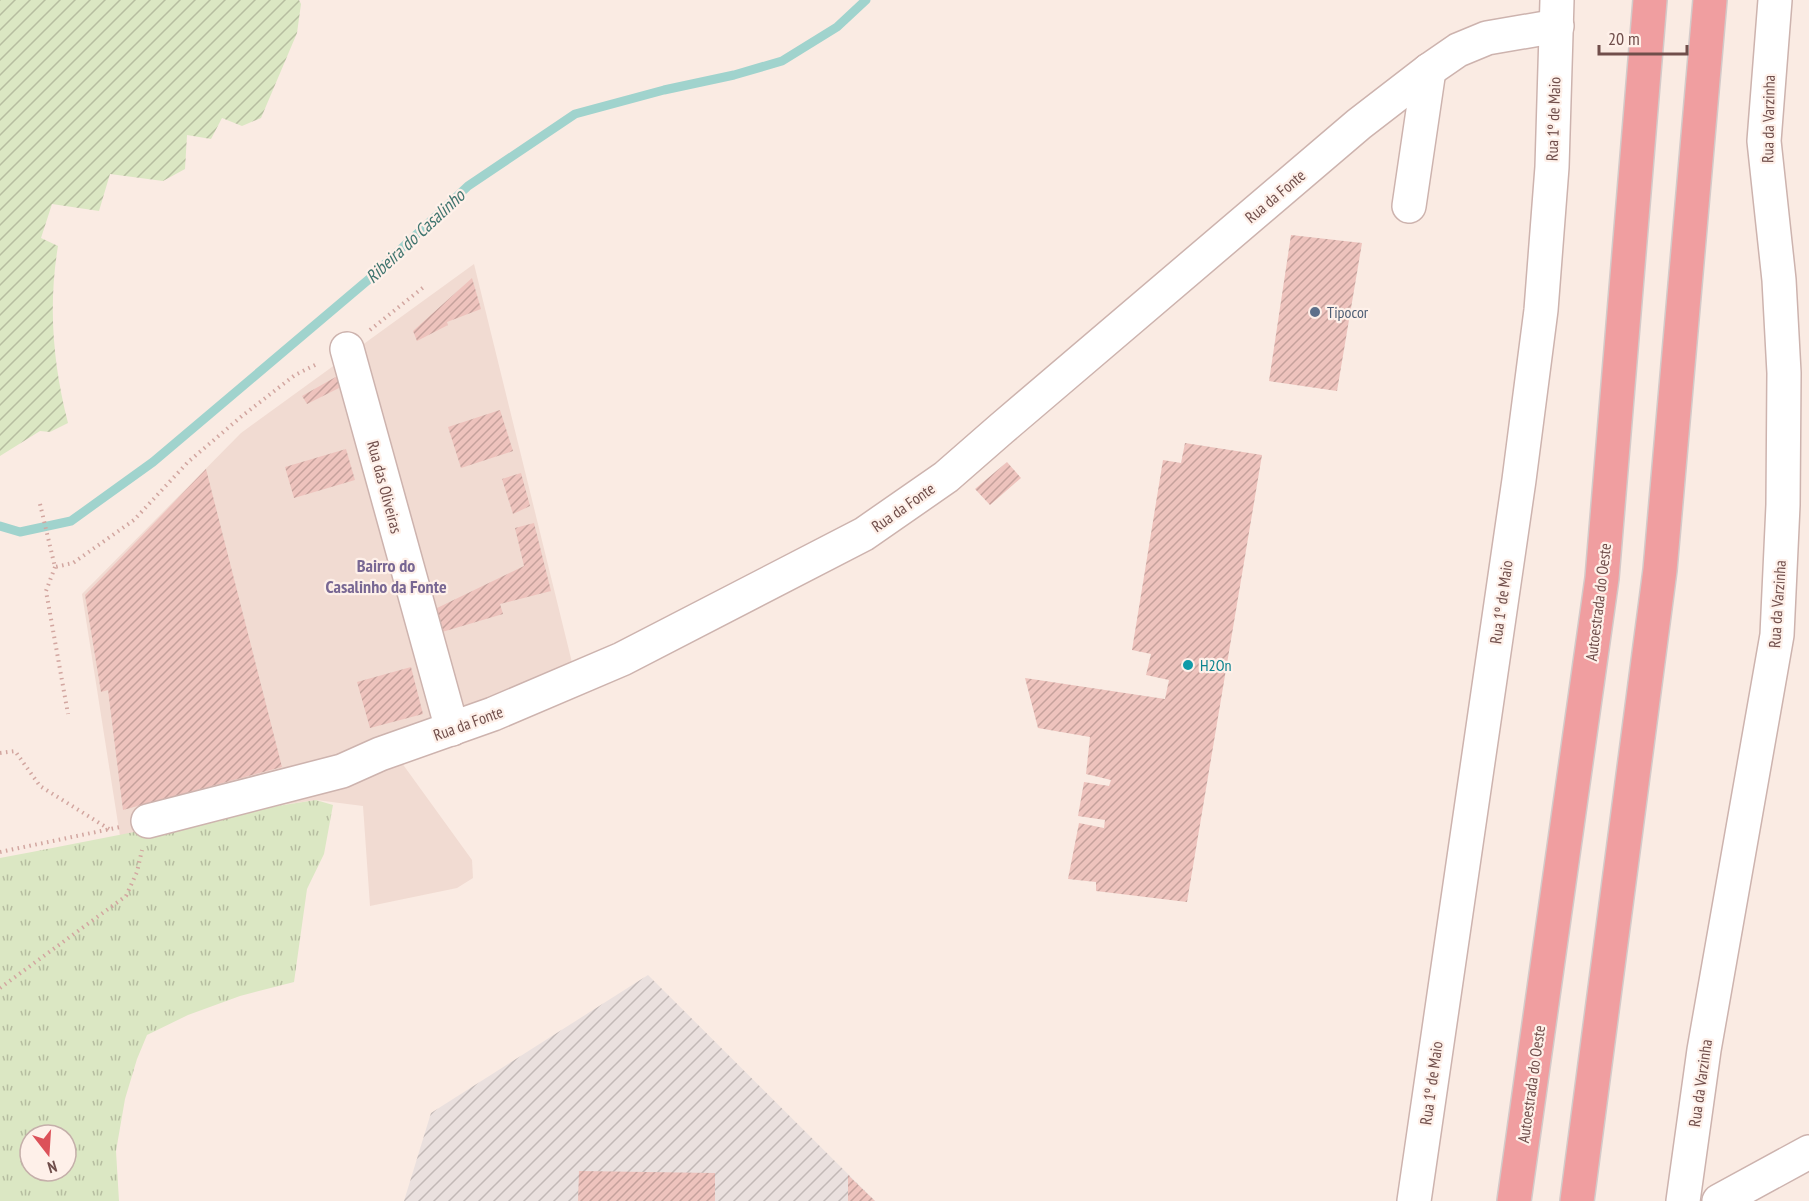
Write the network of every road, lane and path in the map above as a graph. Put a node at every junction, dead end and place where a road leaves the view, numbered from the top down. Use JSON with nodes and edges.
{"nodes":[{"id":1,"x":1650,"y":0,"type":"edge"},
{"id":2,"x":1710,"y":0,"type":"edge"},
{"id":3,"x":1775,"y":0,"type":"edge"},
{"id":4,"x":1557,"y":13,"type":"edge"},
{"id":5,"x":1430,"y":70,"type":"junction"},
{"id":6,"x":1409,"y":206,"type":"dead end"},
{"id":7,"x":347,"y":349,"type":"dead end"},
{"id":8,"x":242,"y":416,"type":"dead end"},
{"id":9,"x":40,"y":504,"type":"dead end"},
{"id":10,"x":55,"y":567,"type":"junction"},
{"id":11,"x":68,"y":714,"type":"dead end"},
{"id":12,"x":452,"y":729,"type":"junction"},
{"id":13,"x":0,"y":753,"type":"edge"},
{"id":14,"x":148,"y":821,"type":"junction"},
{"id":15,"x":110,"y":829,"type":"junction"},
{"id":16,"x":0,"y":852,"type":"edge"},
{"id":17,"x":0,"y":988,"type":"edge"},
{"id":18,"x":1809,"y":1152,"type":"edge"},
{"id":19,"x":1414,"y":1201,"type":"edge"},
{"id":20,"x":1514,"y":1201,"type":"edge"},
{"id":21,"x":1577,"y":1201,"type":"edge"},
{"id":22,"x":1683,"y":1201,"type":"edge"},
{"id":23,"x":1719,"y":1201,"type":"edge"}],
"edges":[{"from":1,"to":20,"type":"highway","name":"Autoestrada do Oeste"},
{"from":2,"to":21,"type":"highway"},
{"from":3,"to":22,"type":"street","name":"Rua da Varzinha"},
{"from":4,"to":5,"type":"street","name":"Rua da Fonte"},
{"from":4,"to":19,"type":"street","name":"Rua 1º de Maio"},
{"from":5,"to":6,"type":"street"},
{"from":5,"to":12,"type":"street","name":"Rua da Fonte"},
{"from":7,"to":12,"type":"street","name":"Rua das Oliveiras"},
{"from":8,"to":10,"type":"path"},
{"from":9,"to":10,"type":"path"},
{"from":10,"to":11,"type":"path"},
{"from":12,"to":14,"type":"street","name":"Rua da Fonte"},
{"from":13,"to":15,"type":"path"},
{"from":14,"to":15,"type":"path"},
{"from":14,"to":17,"type":"path"},
{"from":15,"to":16,"type":"path"},
{"from":18,"to":23,"type":"street"}]}
